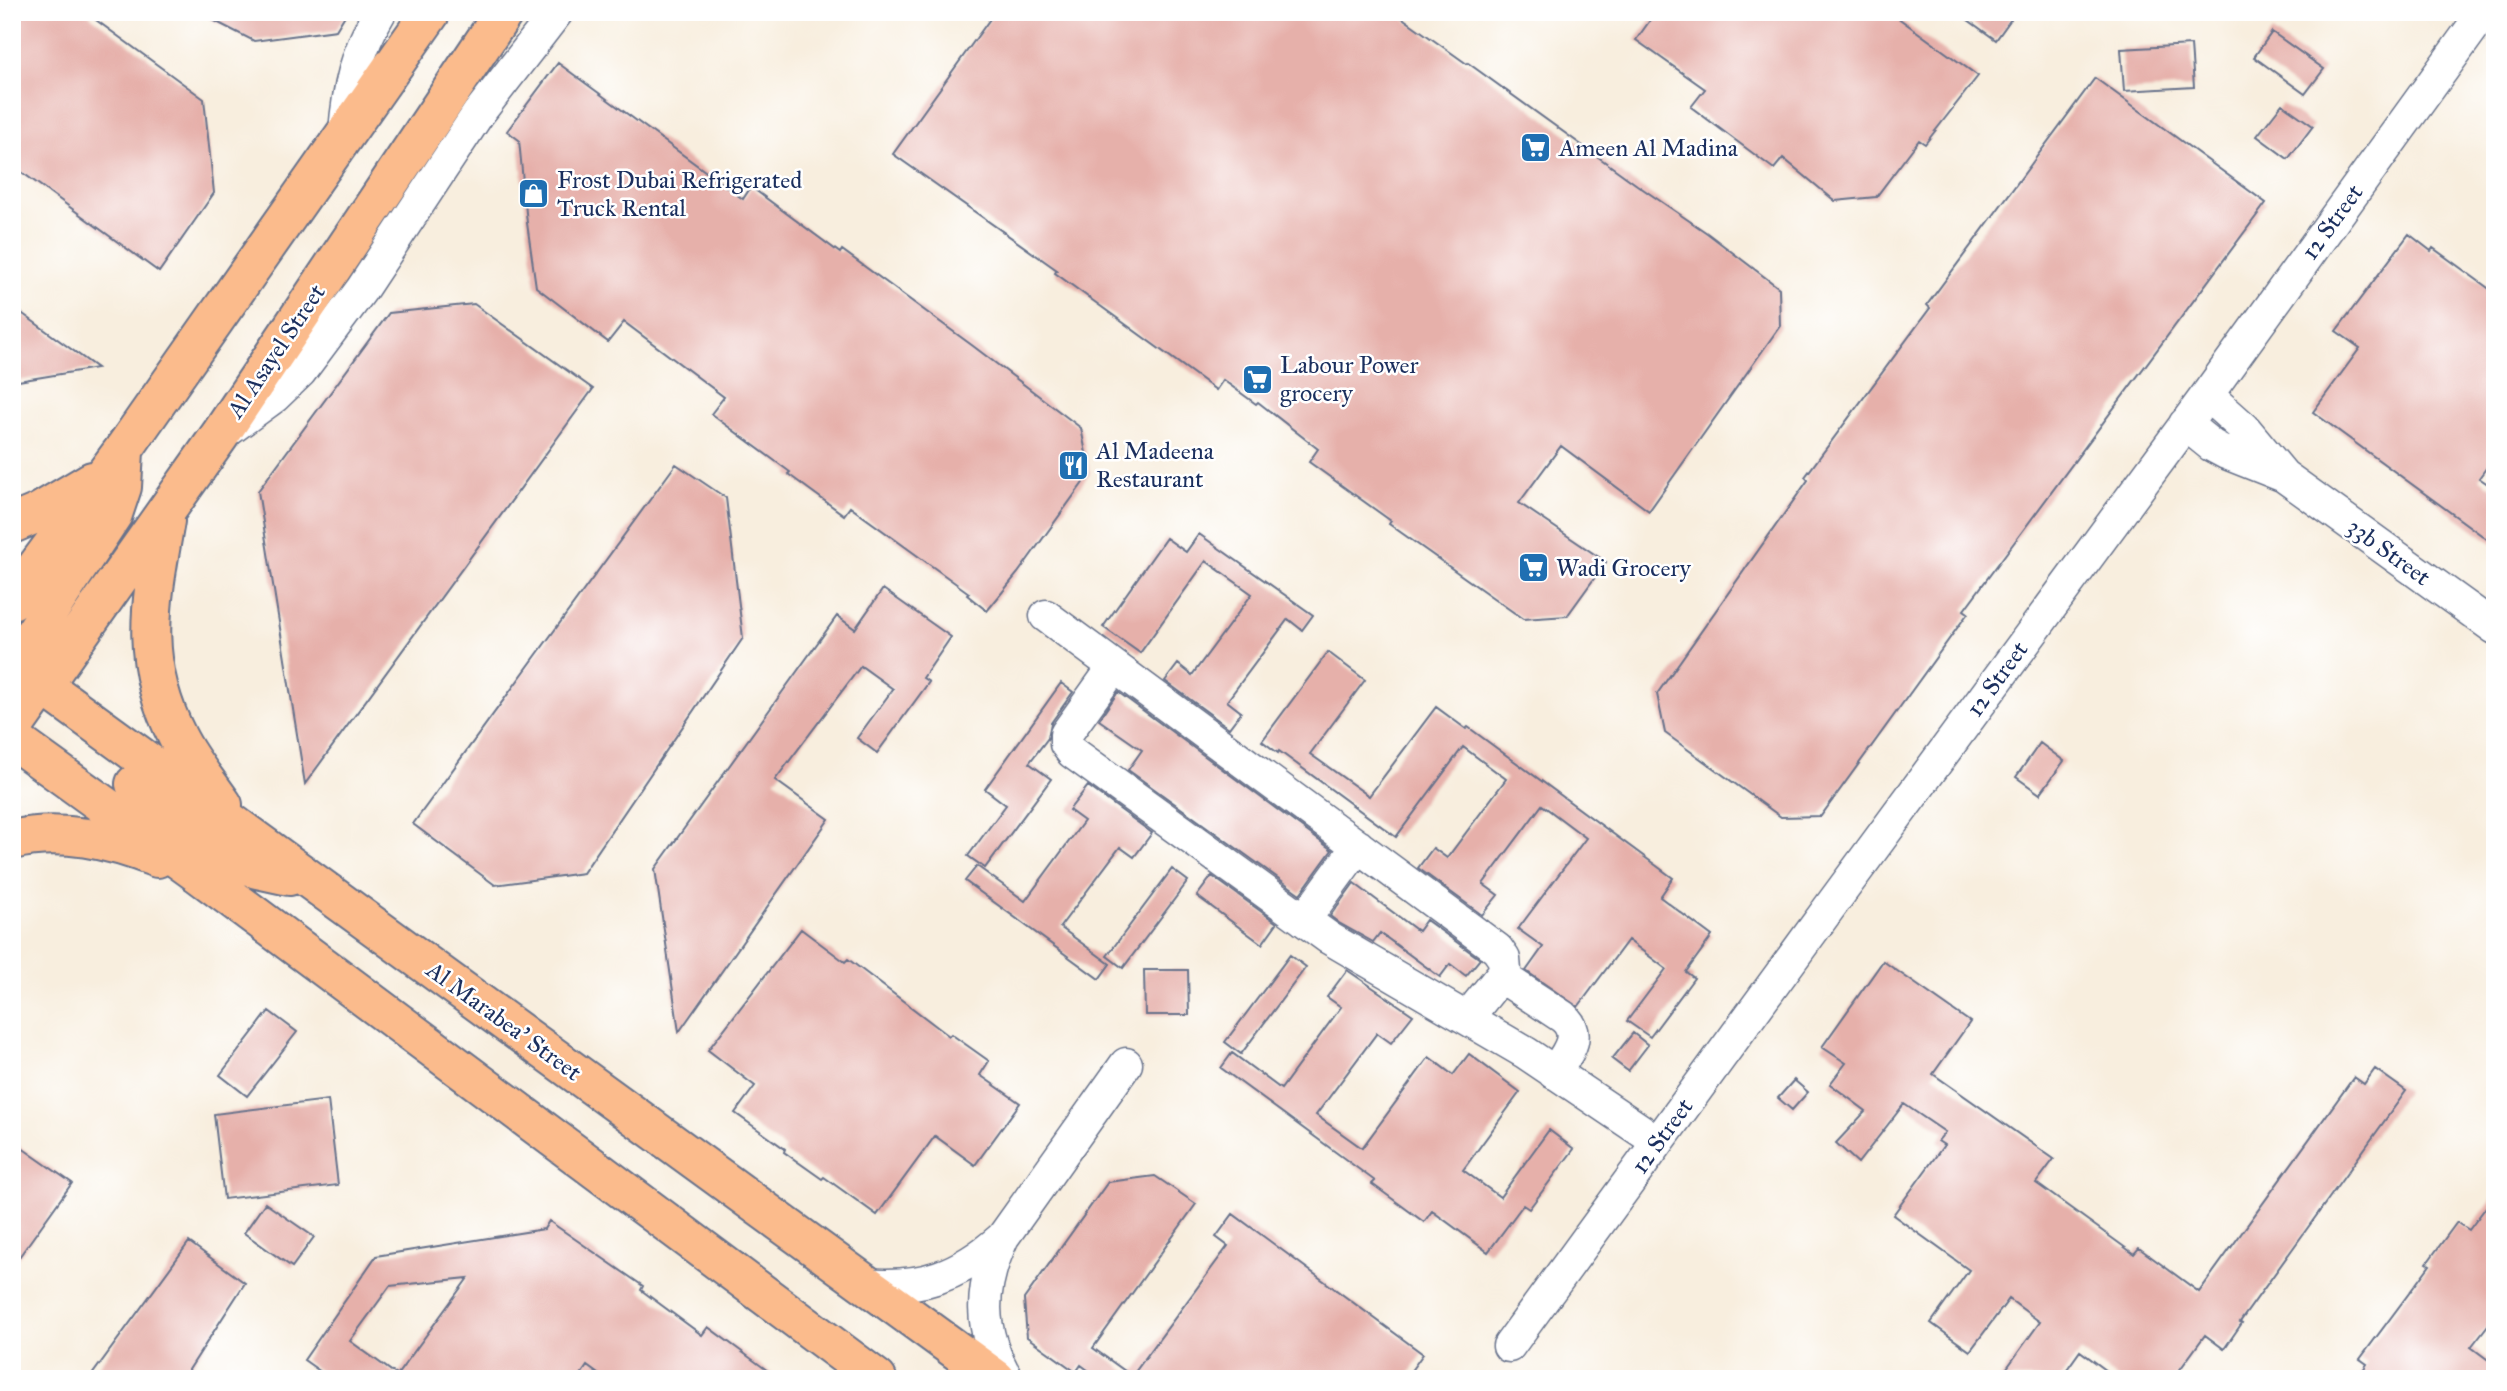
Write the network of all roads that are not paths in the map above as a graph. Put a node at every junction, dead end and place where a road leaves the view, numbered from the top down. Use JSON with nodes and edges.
{"nodes":[{"id":1,"x":380,"y":12,"type":"edge"},
{"id":2,"x":430,"y":12,"type":"edge"},
{"id":3,"x":504,"y":12,"type":"edge"},
{"id":4,"x":557,"y":12,"type":"edge"},
{"id":5,"x":2484,"y":12,"type":"edge"},
{"id":6,"x":345,"y":133,"type":"junction"},
{"id":7,"x":2207,"y":395,"type":"junction"},
{"id":8,"x":2185,"y":424,"type":"junction"},
{"id":9,"x":220,"y":435,"type":"junction"},
{"id":10,"x":115,"y":461,"type":"junction"},
{"id":11,"x":2284,"y":476,"type":"junction"},
{"id":12,"x":167,"y":511,"type":"junction"},
{"id":13,"x":12,"y":524,"type":"edge"},
{"id":14,"x":12,"y":600,"type":"edge"},
{"id":15,"x":1046,"y":615,"type":"dead end"},
{"id":16,"x":2495,"y":628,"type":"edge"},
{"id":17,"x":1114,"y":667,"type":"junction"},
{"id":18,"x":17,"y":693,"type":"edge"},
{"id":19,"x":239,"y":827,"type":"junction"},
{"id":20,"x":12,"y":840,"type":"edge"},
{"id":21,"x":1358,"y":846,"type":"junction"},
{"id":22,"x":199,"y":874,"type":"junction"},
{"id":23,"x":308,"y":878,"type":"junction"},
{"id":24,"x":1304,"y":920,"type":"junction"},
{"id":25,"x":1502,"y":977,"type":"junction"},
{"id":26,"x":1467,"y":1018,"type":"junction"},
{"id":27,"x":1126,"y":1064,"type":"dead end"},
{"id":28,"x":1554,"y":1073,"type":"junction"},
{"id":29,"x":1658,"y":1142,"type":"junction"},
{"id":30,"x":1003,"y":1237,"type":"junction"},
{"id":31,"x":865,"y":1284,"type":"junction"},
{"id":32,"x":1509,"y":1346,"type":"dead end"},
{"id":33,"x":877,"y":1379,"type":"edge"},
{"id":34,"x":996,"y":1379,"type":"edge"},
{"id":35,"x":1007,"y":1379,"type":"edge"}],
"edges":[{"from":1,"to":6,"type":"street"},
{"from":2,"to":6,"type":"main road"},
{"from":3,"to":9,"type":"main road","name":"Al Asayel Street"},
{"from":4,"to":9,"type":"street"},
{"from":5,"to":7,"type":"street","name":"12 Street"},
{"from":6,"to":10,"type":"main road"},
{"from":7,"to":8,"type":"street","name":"12 Street"},
{"from":7,"to":11,"type":"street","name":"33b Street"},
{"from":8,"to":11,"type":"street","name":"33b Street"},
{"from":8,"to":29,"type":"street","name":"12 Street"},
{"from":9,"to":12,"type":"main road","name":"Al Asayel Street"},
{"from":10,"to":13,"type":"main road"},
{"from":10,"to":14,"type":"main road"},
{"from":10,"to":18,"type":"main road"},
{"from":11,"to":16,"type":"street","name":"33b Street"},
{"from":12,"to":18,"type":"main road","name":"Al Asayel Street"},
{"from":12,"to":19,"type":"main road"},
{"from":15,"to":17,"type":"street"},
{"from":17,"to":21,"type":"street"},
{"from":17,"to":24,"type":"street"},
{"from":18,"to":19,"type":"main road","name":"Al Marabea' Street"},
{"from":18,"to":22,"type":"main road"},
{"from":18,"to":23,"type":"main road"},
{"from":19,"to":23,"type":"main road","name":"Al Marabea' Street"},
{"from":20,"to":22,"type":"main road"},
{"from":21,"to":24,"type":"street"},
{"from":21,"to":25,"type":"street"},
{"from":22,"to":33,"type":"main road"},
{"from":23,"to":31,"type":"main road","name":"Al Marabea' Street"},
{"from":24,"to":26,"type":"street"},
{"from":25,"to":26,"type":"street"},
{"from":25,"to":28,"type":"street"},
{"from":26,"to":28,"type":"street"},
{"from":27,"to":30,"type":"street"},
{"from":28,"to":29,"type":"street"},
{"from":29,"to":32,"type":"street","name":"12 Street"},
{"from":30,"to":31,"type":"street"},
{"from":30,"to":35,"type":"street"},
{"from":31,"to":34,"type":"main road","name":"Al Marabea' Street"}]}
